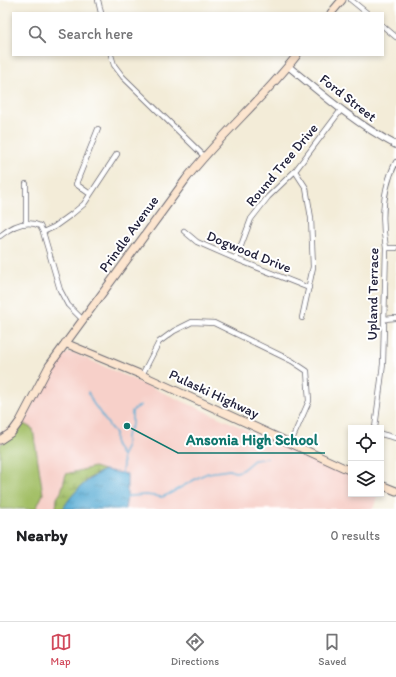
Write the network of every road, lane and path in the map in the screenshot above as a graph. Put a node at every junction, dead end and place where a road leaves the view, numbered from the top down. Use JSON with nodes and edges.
{"nodes":[{"id":1,"x":98,"y":0,"type":"edge"},
{"id":2,"x":342,"y":0,"type":"edge"},
{"id":3,"x":351,"y":0,"type":"edge"},
{"id":4,"x":101,"y":12,"type":"edge"},
{"id":5,"x":332,"y":12,"type":"edge"},
{"id":6,"x":366,"y":12,"type":"edge"},
{"id":7,"x":384,"y":27,"type":"edge"},
{"id":8,"x":396,"y":37,"type":"edge"},
{"id":9,"x":111,"y":56,"type":"edge"},
{"id":10,"x":296,"y":56,"type":"edge"},
{"id":11,"x":288,"y":66,"type":"junction"},
{"id":12,"x":341,"y":110,"type":"junction"},
{"id":13,"x":98,"y":129,"type":"dead end"},
{"id":14,"x":396,"y":146,"type":"edge"},
{"id":15,"x":117,"y":154,"type":"dead end"},
{"id":16,"x":204,"y":156,"type":"junction"},
{"id":17,"x":396,"y":162,"type":"edge"},
{"id":18,"x":295,"y":171,"type":"junction"},
{"id":19,"x":26,"y":184,"type":"dead end"},
{"id":20,"x":90,"y":194,"type":"junction"},
{"id":21,"x":26,"y":223,"type":"junction"},
{"id":22,"x":184,"y":231,"type":"dead end"},
{"id":23,"x":43,"y":232,"type":"junction"},
{"id":24,"x":0,"y":236,"type":"edge"},
{"id":25,"x":386,"y":248,"type":"junction"},
{"id":26,"x":396,"y":248,"type":"edge"},
{"id":27,"x":236,"y":259,"type":"junction"},
{"id":28,"x":309,"y":288,"type":"junction"},
{"id":29,"x":302,"y":318,"type":"dead end"},
{"id":30,"x":396,"y":318,"type":"edge"},
{"id":31,"x":82,"y":319,"type":"junction"},
{"id":32,"x":384,"y":319,"type":"junction"},
{"id":33,"x":65,"y":343,"type":"junction"},
{"id":34,"x":142,"y":375,"type":"junction"},
{"id":35,"x":375,"y":425,"type":"edge"},
{"id":36,"x":384,"y":435,"type":"edge"},
{"id":37,"x":396,"y":438,"type":"edge"},
{"id":38,"x":0,"y":440,"type":"edge"},
{"id":39,"x":290,"y":444,"type":"junction"},
{"id":40,"x":348,"y":470,"type":"edge"},
{"id":41,"x":384,"y":486,"type":"edge"},
{"id":42,"x":396,"y":491,"type":"edge"}],
"edges":[{"from":1,"to":4,"type":"street"},
{"from":2,"to":5,"type":"main road"},
{"from":3,"to":6,"type":"street"},
{"from":7,"to":8,"type":"street"},
{"from":9,"to":16,"type":"street"},
{"from":10,"to":11,"type":"main road","name":"Prindle Avenue"},
{"from":11,"to":12,"type":"street","name":"Ford Street"},
{"from":11,"to":16,"type":"main road","name":"Prindle Avenue"},
{"from":12,"to":14,"type":"street","name":"Ford Street"},
{"from":12,"to":18,"type":"street","name":"Round Tree Drive"},
{"from":13,"to":20,"type":"street"},
{"from":15,"to":20,"type":"street"},
{"from":16,"to":31,"type":"main road","name":"Prindle Avenue"},
{"from":17,"to":25,"type":"street","name":"Upland Terrace"},
{"from":18,"to":27,"type":"street","name":"Round Tree Drive"},
{"from":18,"to":28,"type":"street"},
{"from":19,"to":21,"type":"street"},
{"from":20,"to":23,"type":"street"},
{"from":21,"to":23,"type":"street"},
{"from":21,"to":24,"type":"street"},
{"from":22,"to":27,"type":"street","name":"Dogwood Drive"},
{"from":23,"to":31,"type":"street"},
{"from":25,"to":26,"type":"street"},
{"from":25,"to":32,"type":"street","name":"Upland Terrace"},
{"from":27,"to":28,"type":"street","name":"Dogwood Drive"},
{"from":28,"to":29,"type":"street"},
{"from":30,"to":32,"type":"street"},
{"from":31,"to":33,"type":"main road","name":"Prindle Avenue"},
{"from":32,"to":35,"type":"street","name":"Upland Terrace"},
{"from":33,"to":34,"type":"main road","name":"Pulaski Highway"},
{"from":33,"to":38,"type":"main road","name":"Prindle Avenue"},
{"from":34,"to":39,"type":"main road","name":"Pulaski Highway"},
{"from":34,"to":39,"type":"street"},
{"from":36,"to":37,"type":"street"},
{"from":39,"to":40,"type":"main road","name":"Pulaski Highway"},
{"from":41,"to":42,"type":"main road"}]}
